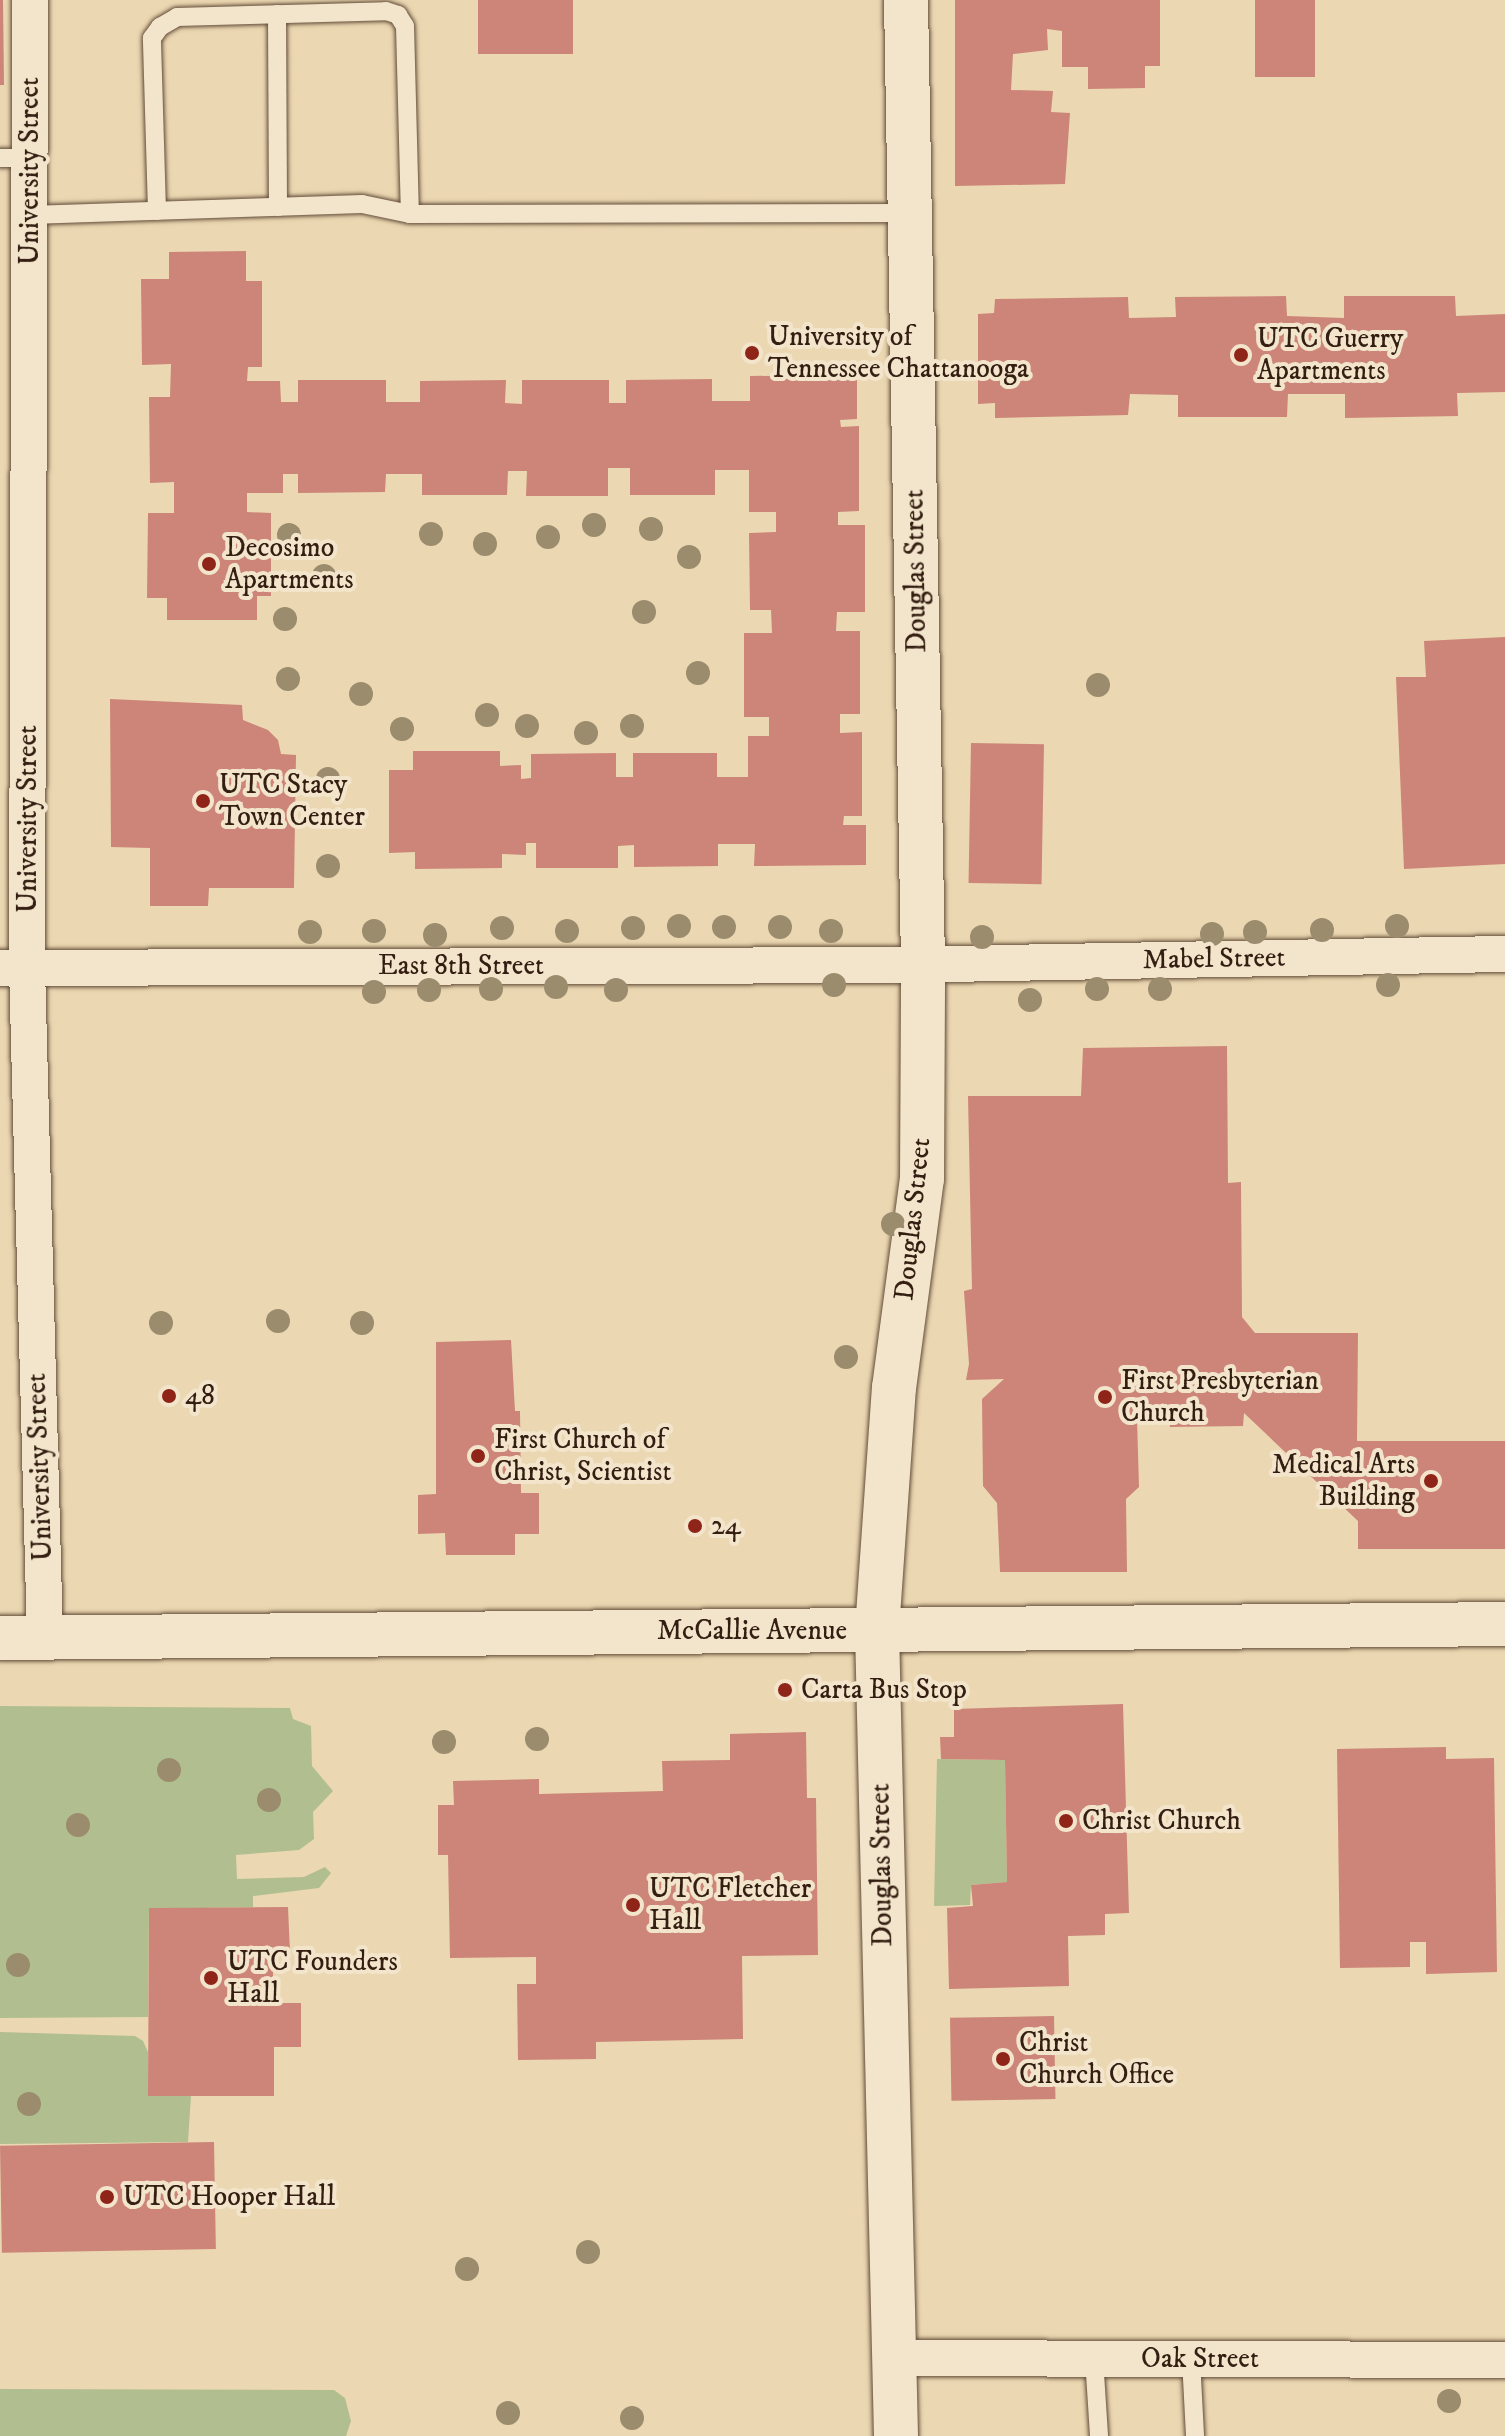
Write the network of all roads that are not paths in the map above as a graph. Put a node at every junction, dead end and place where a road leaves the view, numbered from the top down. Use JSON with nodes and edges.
{"nodes":[{"id":1,"x":30,"y":0,"type":"edge"},
{"id":2,"x":906,"y":0,"type":"edge"},
{"id":3,"x":277,"y":14,"type":"junction"},
{"id":4,"x":15,"y":158,"type":"edge"},
{"id":5,"x":278,"y":207,"type":"junction"},
{"id":6,"x":157,"y":211,"type":"junction"},
{"id":7,"x":910,"y":213,"type":"junction"},
{"id":8,"x":410,"y":214,"type":"junction"},
{"id":9,"x":30,"y":215,"type":"junction"},
{"id":10,"x":1505,"y":954,"type":"edge"},
{"id":11,"x":923,"y":964,"type":"junction"},
{"id":12,"x":14,"y":968,"type":"edge"},
{"id":13,"x":1505,"y":1624,"type":"edge"},
{"id":14,"x":877,"y":1630,"type":"junction"},
{"id":15,"x":45,"y":1637,"type":"junction"},
{"id":16,"x":0,"y":1638,"type":"edge"},
{"id":17,"x":895,"y":2358,"type":"junction"},
{"id":18,"x":1094,"y":2358,"type":"junction"},
{"id":19,"x":1191,"y":2359,"type":"junction"},
{"id":20,"x":1505,"y":2360,"type":"edge"},
{"id":21,"x":896,"y":2436,"type":"edge"},
{"id":22,"x":1099,"y":2436,"type":"edge"},
{"id":23,"x":1195,"y":2436,"type":"edge"}],
"edges":[{"from":1,"to":4,"type":"street","name":"University Street"},
{"from":2,"to":7,"type":"street","name":"Douglas Street"},
{"from":3,"to":5,"type":"lane"},
{"from":3,"to":6,"type":"lane"},
{"from":3,"to":8,"type":"lane"},
{"from":4,"to":9,"type":"street","name":"University Street"},
{"from":5,"to":6,"type":"lane"},
{"from":5,"to":8,"type":"lane"},
{"from":6,"to":9,"type":"lane"},
{"from":7,"to":8,"type":"lane"},
{"from":7,"to":11,"type":"street","name":"Douglas Street"},
{"from":9,"to":12,"type":"street","name":"University Street"},
{"from":10,"to":11,"type":"street","name":"Mabel Street"},
{"from":11,"to":12,"type":"street","name":"East 8th Street"},
{"from":11,"to":14,"type":"street","name":"Douglas Street"},
{"from":12,"to":15,"type":"street","name":"University Street"},
{"from":13,"to":14,"type":"street","name":"McCallie Avenue"},
{"from":14,"to":15,"type":"street","name":"McCallie Avenue"},
{"from":14,"to":17,"type":"street","name":"Douglas Street"},
{"from":15,"to":16,"type":"street","name":"McCallie Avenue"},
{"from":17,"to":18,"type":"street","name":"Oak Street"},
{"from":17,"to":21,"type":"street","name":"Douglas Street"},
{"from":18,"to":19,"type":"street","name":"Oak Street"},
{"from":18,"to":22,"type":"lane"},
{"from":19,"to":20,"type":"street","name":"Oak Street"},
{"from":19,"to":23,"type":"lane"}]}
